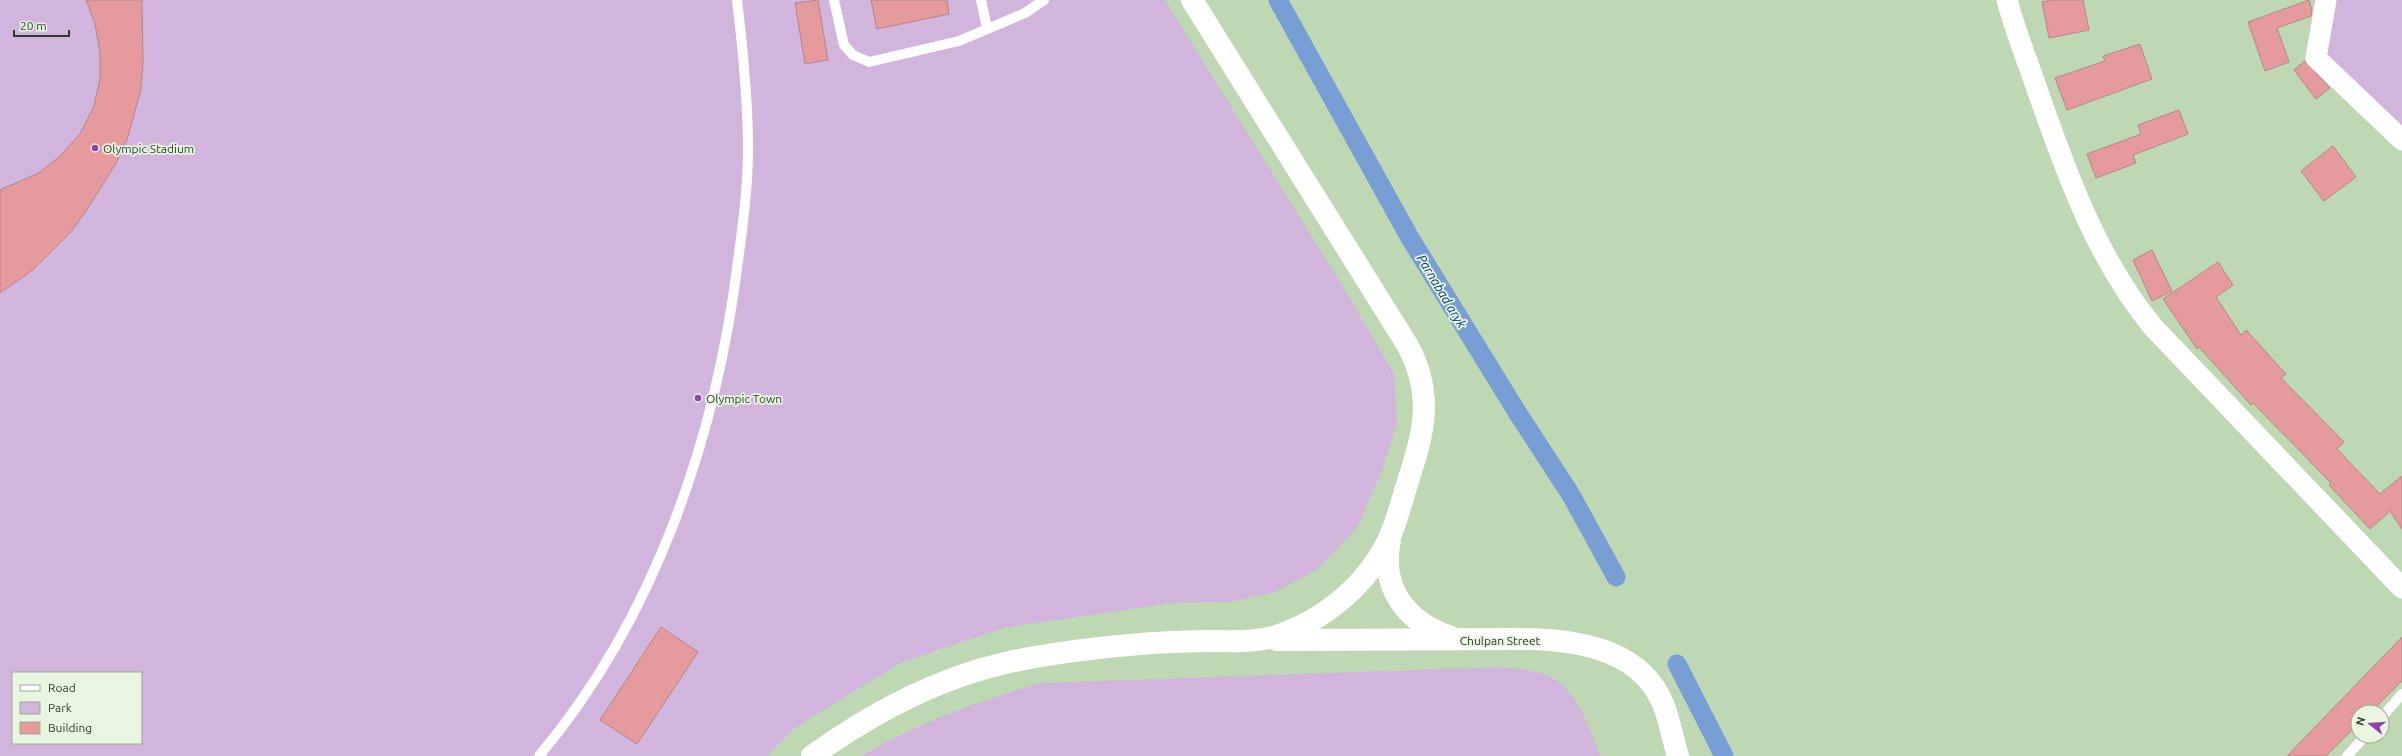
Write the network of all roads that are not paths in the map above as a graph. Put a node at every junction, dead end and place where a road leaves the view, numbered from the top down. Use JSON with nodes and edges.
{"nodes":[{"id":1,"x":737,"y":0,"type":"edge"},
{"id":2,"x":834,"y":0,"type":"edge"},
{"id":3,"x":981,"y":0,"type":"edge"},
{"id":4,"x":1044,"y":0,"type":"edge"},
{"id":5,"x":1192,"y":0,"type":"edge"},
{"id":6,"x":2007,"y":0,"type":"edge"},
{"id":7,"x":2326,"y":0,"type":"edge"},
{"id":8,"x":987,"y":28,"type":"junction"},
{"id":9,"x":2402,"y":140,"type":"edge"},
{"id":10,"x":1393,"y":529,"type":"junction"},
{"id":11,"x":2402,"y":588,"type":"edge"},
{"id":12,"x":1259,"y":640,"type":"junction"},
{"id":13,"x":1460,"y":640,"type":"junction"},
{"id":14,"x":2402,"y":694,"type":"edge"},
{"id":15,"x":2390,"y":708,"type":"edge"},
{"id":16,"x":2358,"y":744,"type":"edge"},
{"id":17,"x":539,"y":756,"type":"edge"},
{"id":18,"x":812,"y":756,"type":"edge"},
{"id":19,"x":1678,"y":756,"type":"edge"},
{"id":20,"x":2347,"y":756,"type":"edge"}],
"edges":[{"from":1,"to":17,"type":"lane"},
{"from":2,"to":8,"type":"lane"},
{"from":3,"to":8,"type":"lane"},
{"from":4,"to":8,"type":"lane"},
{"from":5,"to":10,"type":"main road"},
{"from":6,"to":11,"type":"street"},
{"from":7,"to":9,"type":"street"},
{"from":10,"to":12,"type":"main road"},
{"from":10,"to":13,"type":"main road"},
{"from":12,"to":13,"type":"main road","name":"Chulpan Street"},
{"from":12,"to":18,"type":"main road"},
{"from":13,"to":19,"type":"main road","name":"Chulpan Street"},
{"from":14,"to":15,"type":"lane"},
{"from":16,"to":20,"type":"lane"}]}
